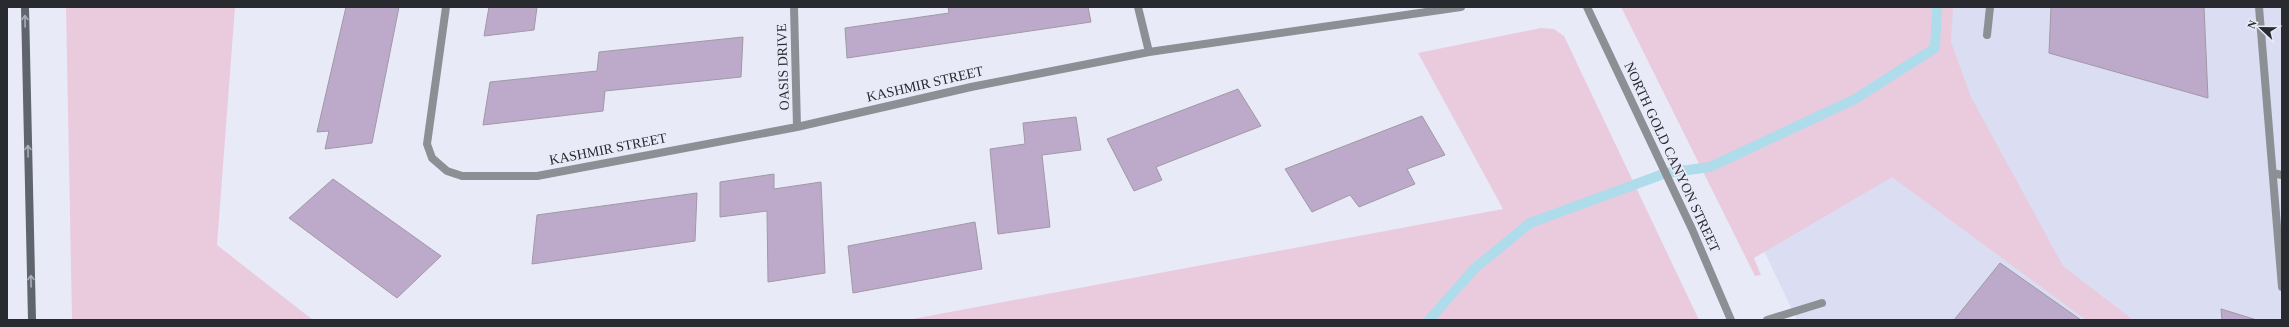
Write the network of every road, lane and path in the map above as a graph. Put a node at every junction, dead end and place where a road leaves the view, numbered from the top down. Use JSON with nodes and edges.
{"nodes":[{"id":1,"x":25,"y":7,"type":"edge"},
{"id":2,"x":446,"y":7,"type":"edge"},
{"id":3,"x":794,"y":7,"type":"edge"},
{"id":4,"x":1138,"y":7,"type":"edge"},
{"id":5,"x":1461,"y":7,"type":"edge"},
{"id":6,"x":1587,"y":7,"type":"edge"},
{"id":7,"x":1990,"y":7,"type":"edge"},
{"id":8,"x":2259,"y":7,"type":"edge"},
{"id":9,"x":1987,"y":35,"type":"dead end"},
{"id":10,"x":1149,"y":52,"type":"junction"},
{"id":11,"x":797,"y":127,"type":"junction"},
{"id":12,"x":2273,"y":173,"type":"junction"},
{"id":13,"x":2282,"y":175,"type":"edge"},
{"id":14,"x":2282,"y":287,"type":"edge"},
{"id":15,"x":1822,"y":303,"type":"dead end"},
{"id":16,"x":32,"y":320,"type":"edge"},
{"id":17,"x":1731,"y":320,"type":"edge"},
{"id":18,"x":1768,"y":320,"type":"edge"}],
"edges":[{"from":16,"to":1,"type":"street","one_way":true},
{"from":2,"to":11,"type":"street","name":"KASHMIR STREET"},
{"from":3,"to":11,"type":"street","name":"OASIS DRIVE"},
{"from":4,"to":10,"type":"street"},
{"from":5,"to":10,"type":"street","name":"KASHMIR STREET"},
{"from":6,"to":17,"type":"street","name":"NORTH GOLD CANYON STREET"},
{"from":7,"to":9,"type":"street"},
{"from":8,"to":12,"type":"street"},
{"from":10,"to":11,"type":"street","name":"KASHMIR STREET"},
{"from":12,"to":13,"type":"street"},
{"from":12,"to":14,"type":"street"},
{"from":15,"to":18,"type":"street"}]}
